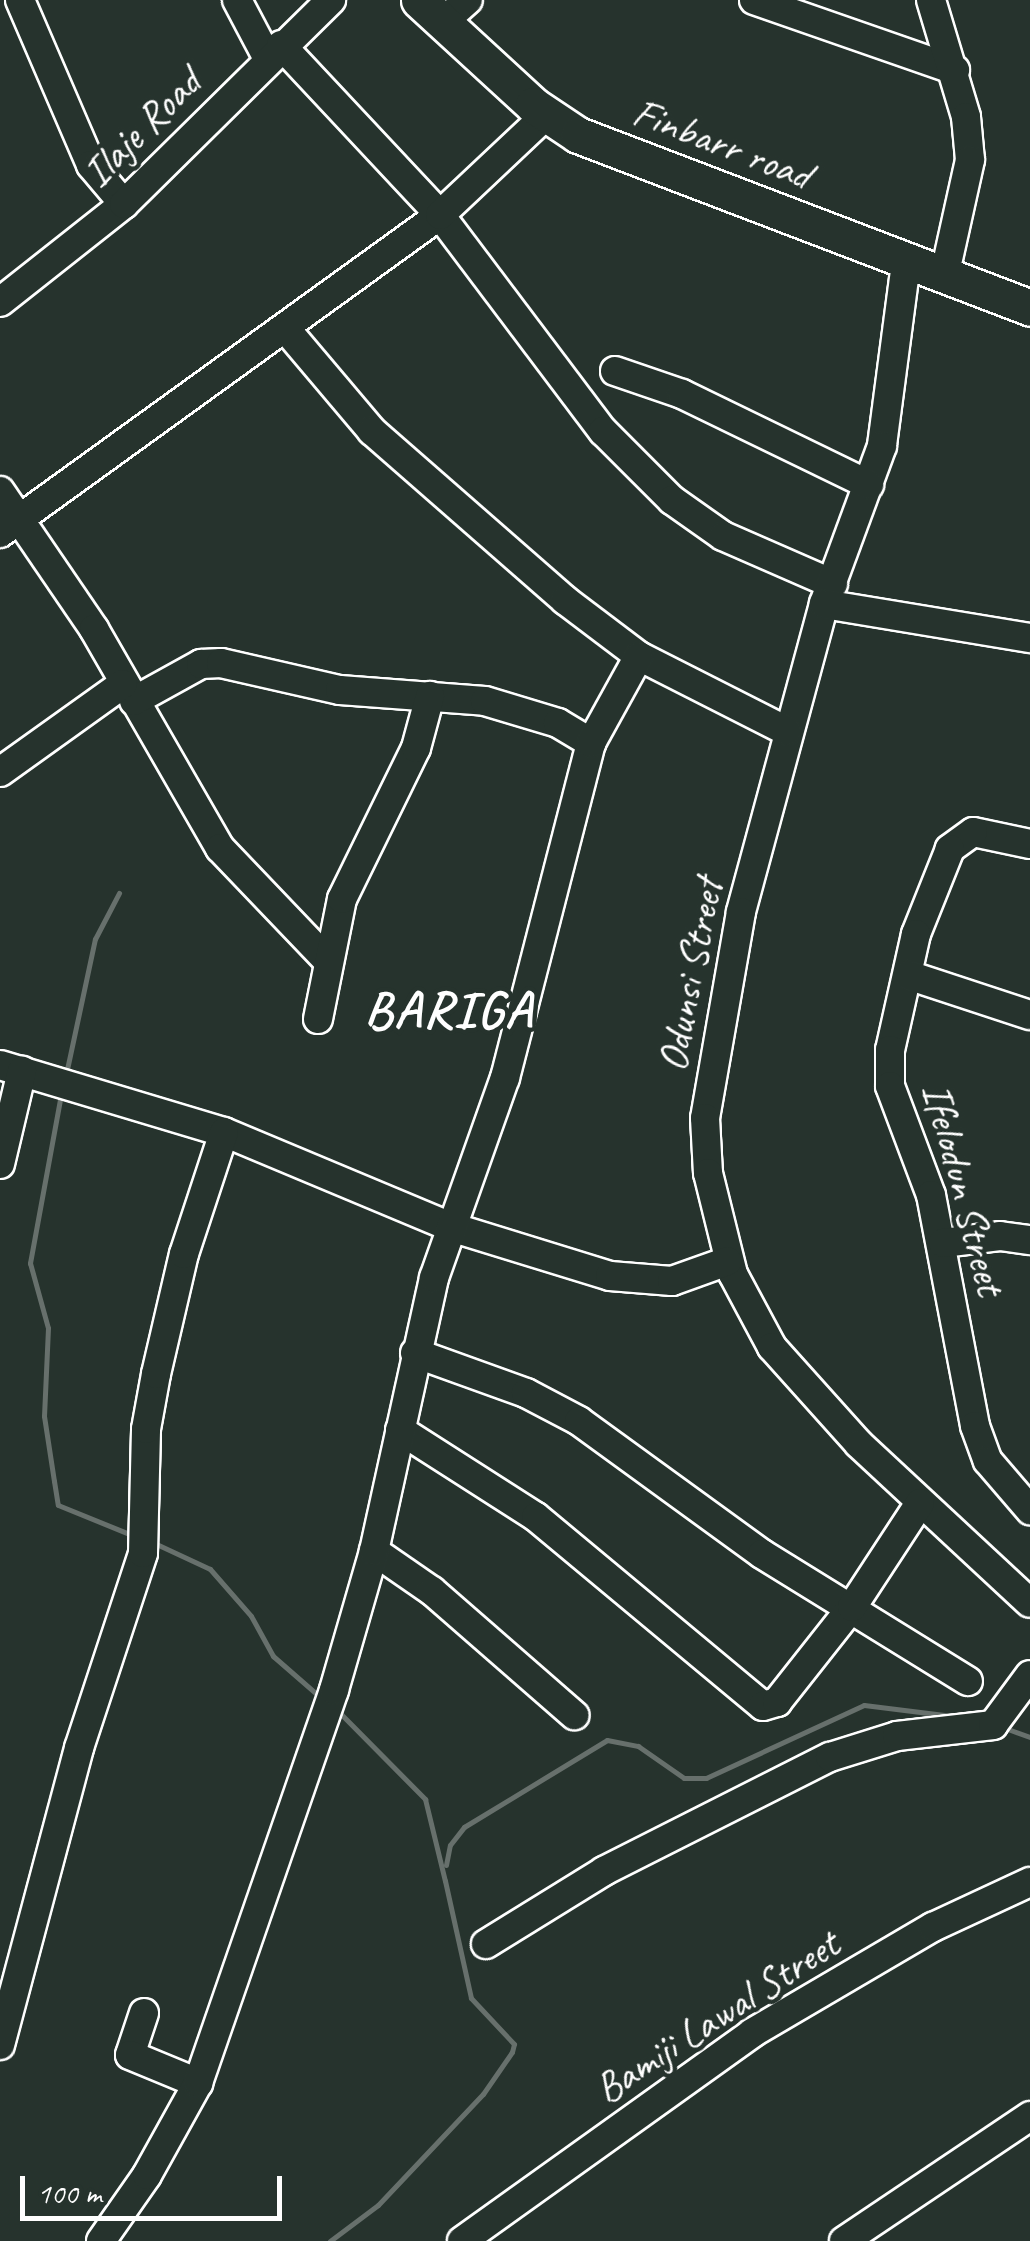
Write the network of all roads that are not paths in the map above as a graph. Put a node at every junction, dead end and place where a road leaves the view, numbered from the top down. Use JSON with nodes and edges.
{"nodes":[{"id":1,"x":20,"y":0,"type":"edge"},
{"id":2,"x":237,"y":0,"type":"edge"},
{"id":3,"x":331,"y":0,"type":"edge"},
{"id":4,"x":754,"y":0,"type":"edge"},
{"id":5,"x":931,"y":0,"type":"edge"},
{"id":6,"x":446,"y":7,"type":"edge"},
{"id":7,"x":274,"y":51,"type":"junction"},
{"id":8,"x":955,"y":70,"type":"junction"},
{"id":9,"x":546,"y":115,"type":"junction"},
{"id":10,"x":124,"y":204,"type":"junction"},
{"id":11,"x":440,"y":215,"type":"junction"},
{"id":12,"x":948,"y":259,"type":"junction"},
{"id":13,"x":906,"y":263,"type":"junction"},
{"id":14,"x":1030,"y":292,"type":"edge"},
{"id":15,"x":0,"y":302,"type":"edge"},
{"id":16,"x":1030,"y":308,"type":"edge"},
{"id":17,"x":285,"y":328,"type":"junction"},
{"id":18,"x":614,"y":370,"type":"dead end"},
{"id":19,"x":869,"y":485,"type":"junction"},
{"id":20,"x":0,"y":491,"type":"edge"},
{"id":21,"x":11,"y":526,"type":"edge"},
{"id":22,"x":829,"y":594,"type":"junction"},
{"id":23,"x":1030,"y":638,"type":"edge"},
{"id":24,"x":639,"y":656,"type":"junction"},
{"id":25,"x":128,"y":692,"type":"junction"},
{"id":26,"x":430,"y":696,"type":"junction"},
{"id":27,"x":787,"y":731,"type":"junction"},
{"id":28,"x":591,"y":743,"type":"junction"},
{"id":29,"x":0,"y":772,"type":"edge"},
{"id":30,"x":1030,"y":844,"type":"edge"},
{"id":31,"x":327,"y":960,"type":"junction"},
{"id":32,"x":908,"y":975,"type":"junction"},
{"id":33,"x":1030,"y":1015,"type":"edge"},
{"id":34,"x":318,"y":1019,"type":"dead end"},
{"id":35,"x":19,"y":1070,"type":"edge"},
{"id":36,"x":224,"y":1132,"type":"junction"},
{"id":37,"x":0,"y":1164,"type":"edge"},
{"id":38,"x":451,"y":1228,"type":"junction"},
{"id":39,"x":1030,"y":1240,"type":"edge"},
{"id":40,"x":943,"y":1243,"type":"junction"},
{"id":41,"x":728,"y":1261,"type":"junction"},
{"id":42,"x":415,"y":1353,"type":"junction"},
{"id":43,"x":400,"y":1430,"type":"junction"},
{"id":44,"x":920,"y":1502,"type":"junction"},
{"id":45,"x":1030,"y":1510,"type":"edge"},
{"id":46,"x":374,"y":1551,"type":"junction"},
{"id":47,"x":1030,"y":1603,"type":"edge"},
{"id":48,"x":852,"y":1607,"type":"junction"},
{"id":49,"x":1030,"y":1675,"type":"edge"},
{"id":50,"x":968,"y":1681,"type":"dead end"},
{"id":51,"x":574,"y":1714,"type":"dead end"},
{"id":52,"x":1030,"y":1882,"type":"edge"},
{"id":53,"x":486,"y":1944,"type":"dead end"},
{"id":54,"x":144,"y":2013,"type":"dead end"},
{"id":55,"x":0,"y":2045,"type":"edge"},
{"id":56,"x":198,"y":2082,"type":"junction"},
{"id":57,"x":1030,"y":2116,"type":"edge"},
{"id":58,"x":101,"y":2241,"type":"edge"},
{"id":59,"x":462,"y":2241,"type":"edge"},
{"id":60,"x":844,"y":2241,"type":"edge"}],
"edges":[{"from":1,"to":10,"type":"street"},
{"from":2,"to":7,"type":"street"},
{"from":3,"to":7,"type":"street","name":"Ilaje Road"},
{"from":4,"to":8,"type":"street"},
{"from":5,"to":8,"type":"street"},
{"from":6,"to":9,"type":"main road","name":"Finbarr road"},
{"from":6,"to":12,"type":"main road","name":"Finbarr road"},
{"from":7,"to":10,"type":"street","name":"Ilaje Road"},
{"from":7,"to":11,"type":"street"},
{"from":8,"to":12,"type":"street"},
{"from":9,"to":11,"type":"street"},
{"from":9,"to":13,"type":"main road","name":"Finbarr road"},
{"from":10,"to":15,"type":"street","name":"Ilaje Road"},
{"from":11,"to":17,"type":"street"},
{"from":11,"to":22,"type":"street"},
{"from":12,"to":14,"type":"main road","name":"Finbarr road"},
{"from":13,"to":16,"type":"main road","name":"Finbarr road"},
{"from":13,"to":19,"type":"street","name":"Odunsi Street"},
{"from":17,"to":21,"type":"street"},
{"from":17,"to":24,"type":"street"},
{"from":18,"to":19,"type":"street"},
{"from":19,"to":22,"type":"street","name":"Odunsi Street"},
{"from":20,"to":21,"type":"street"},
{"from":21,"to":25,"type":"street"},
{"from":22,"to":23,"type":"street"},
{"from":22,"to":27,"type":"street","name":"Odunsi Street"},
{"from":24,"to":27,"type":"street"},
{"from":24,"to":28,"type":"street"},
{"from":25,"to":26,"type":"street"},
{"from":25,"to":29,"type":"street"},
{"from":25,"to":31,"type":"street"},
{"from":26,"to":28,"type":"street"},
{"from":26,"to":31,"type":"street"},
{"from":27,"to":41,"type":"street","name":"Odunsi Street"},
{"from":28,"to":38,"type":"street"},
{"from":30,"to":32,"type":"street","name":"Ifelodun Street"},
{"from":31,"to":34,"type":"street"},
{"from":32,"to":33,"type":"street"},
{"from":32,"to":40,"type":"street","name":"Ifelodun Street"},
{"from":35,"to":36,"type":"street"},
{"from":35,"to":37,"type":"street"},
{"from":36,"to":38,"type":"street"},
{"from":36,"to":55,"type":"street"},
{"from":38,"to":41,"type":"street"},
{"from":38,"to":42,"type":"street"},
{"from":39,"to":40,"type":"street"},
{"from":40,"to":45,"type":"street","name":"Ifelodun Street"},
{"from":41,"to":44,"type":"street","name":"Odunsi Street"},
{"from":42,"to":43,"type":"street"},
{"from":42,"to":48,"type":"street"},
{"from":43,"to":46,"type":"street"},
{"from":43,"to":48,"type":"street"},
{"from":44,"to":47,"type":"street","name":"Odunsi Street"},
{"from":44,"to":48,"type":"street"},
{"from":46,"to":51,"type":"street"},
{"from":46,"to":56,"type":"street"},
{"from":48,"to":50,"type":"street"},
{"from":49,"to":53,"type":"street"},
{"from":52,"to":59,"type":"street","name":"Bamiji Lawal Street"},
{"from":54,"to":56,"type":"street"},
{"from":56,"to":58,"type":"street"},
{"from":57,"to":60,"type":"street"}]}
